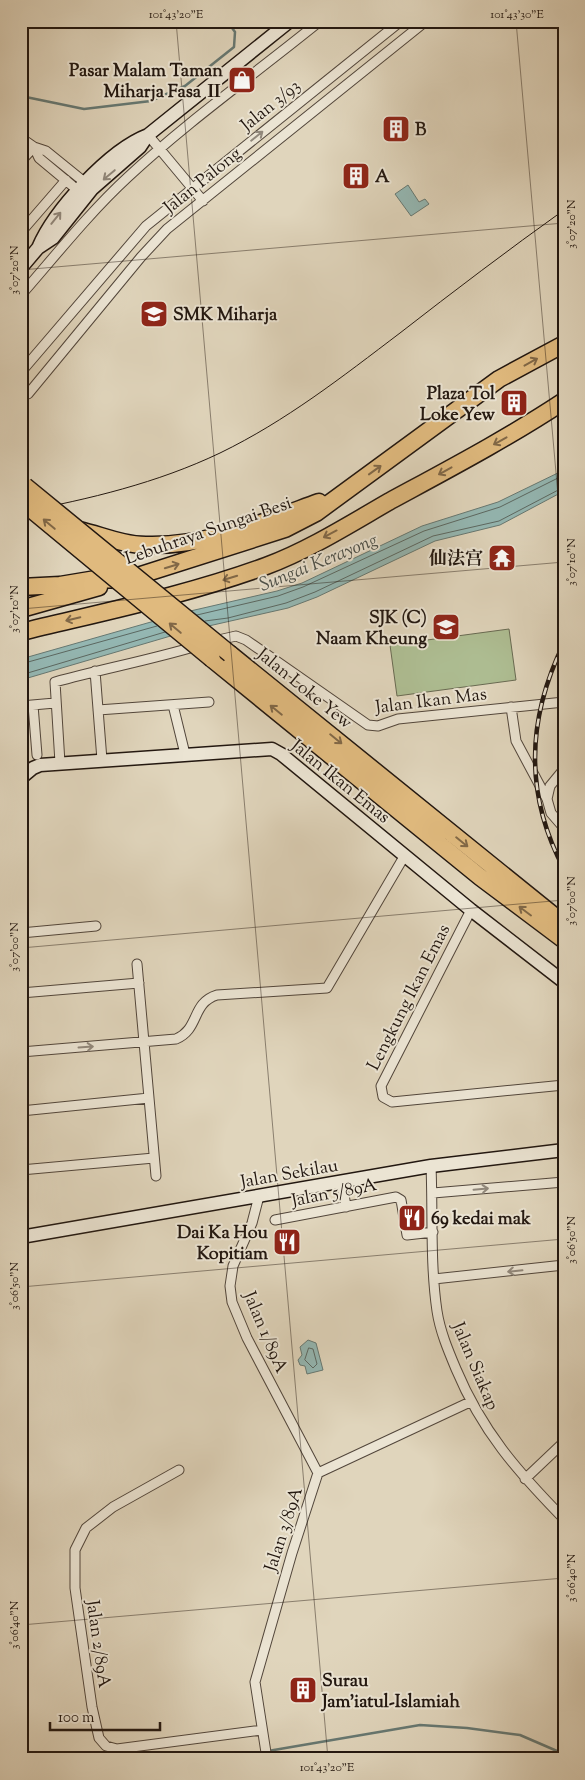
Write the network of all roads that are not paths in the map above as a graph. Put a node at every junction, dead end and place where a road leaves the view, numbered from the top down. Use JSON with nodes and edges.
{"nodes":[{"id":1,"x":290,"y":21,"type":"edge"},
{"id":2,"x":320,"y":21,"type":"edge"},
{"id":3,"x":401,"y":21,"type":"edge"},
{"id":4,"x":426,"y":21,"type":"edge"},
{"id":5,"x":148,"y":135,"type":"junction"},
{"id":6,"x":21,"y":138,"type":"edge"},
{"id":7,"x":34,"y":147,"type":"junction"},
{"id":8,"x":159,"y":149,"type":"junction"},
{"id":9,"x":21,"y":162,"type":"edge"},
{"id":10,"x":66,"y":180,"type":"junction"},
{"id":11,"x":192,"y":188,"type":"junction"},
{"id":12,"x":85,"y":190,"type":"junction"},
{"id":13,"x":202,"y":201,"type":"junction"},
{"id":14,"x":21,"y":232,"type":"edge"},
{"id":15,"x":21,"y":268,"type":"edge"},
{"id":16,"x":21,"y":295,"type":"edge"},
{"id":17,"x":564,"y":344,"type":"edge"},
{"id":18,"x":21,"y":372,"type":"edge"},
{"id":19,"x":24,"y":391,"type":"edge"},
{"id":20,"x":564,"y":401,"type":"edge"},
{"id":21,"x":22,"y":488,"type":"edge"},
{"id":22,"x":347,"y":491,"type":"junction"},
{"id":23,"x":79,"y":530,"type":"junction"},
{"id":24,"x":125,"y":580,"type":"junction"},
{"id":25,"x":21,"y":586,"type":"edge"},
{"id":26,"x":21,"y":609,"type":"edge"},
{"id":27,"x":21,"y":632,"type":"edge"},
{"id":28,"x":95,"y":671,"type":"junction"},
{"id":29,"x":209,"y":702,"type":"dead end"},
{"id":30,"x":564,"y":702,"type":"edge"},
{"id":31,"x":55,"y":703,"type":"junction"},
{"id":32,"x":173,"y":704,"type":"junction"},
{"id":33,"x":33,"y":705,"type":"junction"},
{"id":34,"x":21,"y":706,"type":"edge"},
{"id":35,"x":512,"y":707,"type":"junction"},
{"id":36,"x":98,"y":710,"type":"junction"},
{"id":37,"x":185,"y":754,"type":"junction"},
{"id":38,"x":37,"y":755,"type":"dead end"},
{"id":39,"x":102,"y":760,"type":"junction"},
{"id":40,"x":60,"y":763,"type":"junction"},
{"id":41,"x":564,"y":769,"type":"edge"},
{"id":42,"x":21,"y":778,"type":"edge"},
{"id":43,"x":547,"y":798,"type":"junction"},
{"id":44,"x":564,"y":828,"type":"edge"},
{"id":45,"x":405,"y":855,"type":"junction"},
{"id":46,"x":471,"y":910,"type":"junction"},
{"id":47,"x":564,"y":924,"type":"edge"},
{"id":48,"x":96,"y":926,"type":"dead end"},
{"id":49,"x":21,"y":933,"type":"edge"},
{"id":50,"x":564,"y":940,"type":"edge"},
{"id":51,"x":137,"y":964,"type":"dead end"},
{"id":52,"x":564,"y":982,"type":"edge"},
{"id":53,"x":138,"y":983,"type":"junction"},
{"id":54,"x":21,"y":993,"type":"edge"},
{"id":55,"x":144,"y":1042,"type":"junction"},
{"id":56,"x":21,"y":1052,"type":"edge"},
{"id":57,"x":564,"y":1085,"type":"edge"},
{"id":58,"x":149,"y":1098,"type":"junction"},
{"id":59,"x":21,"y":1111,"type":"edge"},
{"id":60,"x":564,"y":1150,"type":"edge"},
{"id":61,"x":154,"y":1158,"type":"junction"},
{"id":62,"x":431,"y":1166,"type":"junction"},
{"id":63,"x":21,"y":1170,"type":"edge"},
{"id":64,"x":156,"y":1176,"type":"dead end"},
{"id":65,"x":342,"y":1181,"type":"junction"},
{"id":66,"x":564,"y":1182,"type":"edge"},
{"id":67,"x":432,"y":1193,"type":"junction"},
{"id":68,"x":259,"y":1196,"type":"junction"},
{"id":69,"x":346,"y":1207,"type":"junction"},
{"id":70,"x":275,"y":1220,"type":"dead end"},
{"id":71,"x":433,"y":1232,"type":"junction"},
{"id":72,"x":21,"y":1238,"type":"edge"},
{"id":73,"x":564,"y":1265,"type":"edge"},
{"id":74,"x":434,"y":1279,"type":"junction"},
{"id":75,"x":470,"y":1402,"type":"junction"},
{"id":76,"x":564,"y":1442,"type":"edge"},
{"id":77,"x":179,"y":1470,"type":"dead end"},
{"id":78,"x":318,"y":1474,"type":"junction"},
{"id":79,"x":525,"y":1479,"type":"junction"},
{"id":80,"x":564,"y":1519,"type":"edge"},
{"id":81,"x":262,"y":1730,"type":"junction"},
{"id":82,"x":268,"y":1759,"type":"edge"}],
"edges":[{"from":1,"to":5,"type":"street"},
{"from":2,"to":8,"type":"street","name":"Jalan 3/93"},
{"from":11,"to":3,"type":"street","name":"Jalan 3/93","one_way":true},
{"from":4,"to":13,"type":"street","name":"Jalan Palong"},
{"from":5,"to":8,"type":"street"},
{"from":5,"to":12,"type":"street"},
{"from":6,"to":7,"type":"street"},
{"from":7,"to":9,"type":"street"},
{"from":7,"to":10,"type":"street"},
{"from":7,"to":12,"type":"street"},
{"from":8,"to":11,"type":"street"},
{"from":8,"to":16,"type":"street","name":"Jalan 3/93"},
{"from":10,"to":12,"type":"street"},
{"from":10,"to":14,"type":"street"},
{"from":11,"to":13,"type":"street"},
{"from":11,"to":18,"type":"street","name":"Jalan 3/93"},
{"from":12,"to":15,"type":"street"},
{"from":13,"to":19,"type":"street","name":"Jalan Palong"},
{"from":22,"to":17,"type":"highway","name":"Lebuhraya Sungai Besi","one_way":true},
{"from":20,"to":27,"type":"highway","one_way":true},
{"from":21,"to":23,"type":"highway","name":"Jalan Loke Yew","bridge":true},
{"from":50,"to":21,"type":"highway","name":"Jalan Loke Yew","one_way":true,"bridge":true},
{"from":22,"to":23,"type":"highway"},
{"from":24,"to":22,"type":"highway","name":"Lebuhraya Sungai Besi","one_way":true},
{"from":23,"to":47,"type":"highway","name":"Jalan Loke Yew","one_way":true,"bridge":true},
{"from":24,"to":25,"type":"highway","name":"Lebuhraya Sungai Besi"},
{"from":24,"to":26,"type":"highway"},
{"from":28,"to":31,"type":"street"},
{"from":28,"to":35,"type":"street","name":"Jalan Ikan Mas"},
{"from":28,"to":36,"type":"street"},
{"from":29,"to":32,"type":"street"},
{"from":30,"to":35,"type":"street","name":"Jalan Ikan Mas"},
{"from":31,"to":33,"type":"street"},
{"from":31,"to":40,"type":"street"},
{"from":32,"to":36,"type":"street"},
{"from":32,"to":37,"type":"street"},
{"from":33,"to":34,"type":"street"},
{"from":33,"to":38,"type":"street"},
{"from":35,"to":43,"type":"street"},
{"from":36,"to":39,"type":"street"},
{"from":37,"to":39,"type":"street","name":"Jalan Ikan Emas"},
{"from":37,"to":45,"type":"street","name":"Jalan Ikan Emas"},
{"from":39,"to":40,"type":"street","name":"Jalan Ikan Emas"},
{"from":40,"to":42,"type":"street","name":"Jalan Ikan Emas"},
{"from":41,"to":43,"type":"street"},
{"from":43,"to":44,"type":"street"},
{"from":45,"to":46,"type":"street","name":"Jalan Ikan Emas"},
{"from":45,"to":55,"type":"street"},
{"from":46,"to":52,"type":"street","name":"Jalan Ikan Emas"},
{"from":46,"to":57,"type":"street","name":"Lengkung Ikan Emas"},
{"from":48,"to":49,"type":"street"},
{"from":51,"to":53,"type":"street"},
{"from":53,"to":54,"type":"street"},
{"from":53,"to":55,"type":"street"},
{"from":56,"to":55,"type":"street","one_way":true},
{"from":55,"to":58,"type":"street"},
{"from":58,"to":59,"type":"street"},
{"from":58,"to":61,"type":"street"},
{"from":60,"to":62,"type":"street","name":"Jalan Sekilau"},
{"from":61,"to":63,"type":"street"},
{"from":61,"to":64,"type":"street"},
{"from":62,"to":65,"type":"street","name":"Jalan Sekilau"},
{"from":62,"to":67,"type":"street","name":"Jalan Siakap"},
{"from":65,"to":68,"type":"street","name":"Jalan Sekilau"},
{"from":65,"to":69,"type":"street"},
{"from":67,"to":66,"type":"street","one_way":true},
{"from":67,"to":71,"type":"street","name":"Jalan Siakap"},
{"from":68,"to":72,"type":"street","name":"Jalan Sekilau"},
{"from":68,"to":78,"type":"street","name":"Jalan 1/89A"},
{"from":69,"to":70,"type":"street","name":"Jalan 5/89A"},
{"from":69,"to":71,"type":"street","name":"Jalan 5/89A"},
{"from":71,"to":74,"type":"street","name":"Jalan Siakap"},
{"from":73,"to":74,"type":"street","one_way":true},
{"from":74,"to":75,"type":"street","name":"Jalan Siakap"},
{"from":75,"to":78,"type":"street","name":"Jalan 3/89A"},
{"from":75,"to":79,"type":"street","name":"Jalan Siakap"},
{"from":76,"to":79,"type":"street"},
{"from":77,"to":81,"type":"street","name":"Jalan 2/89A"},
{"from":78,"to":81,"type":"street","name":"Jalan 3/89A"},
{"from":79,"to":80,"type":"street","name":"Jalan Siakap"},
{"from":81,"to":82,"type":"street","name":"Jalan 3/89A"}]}
